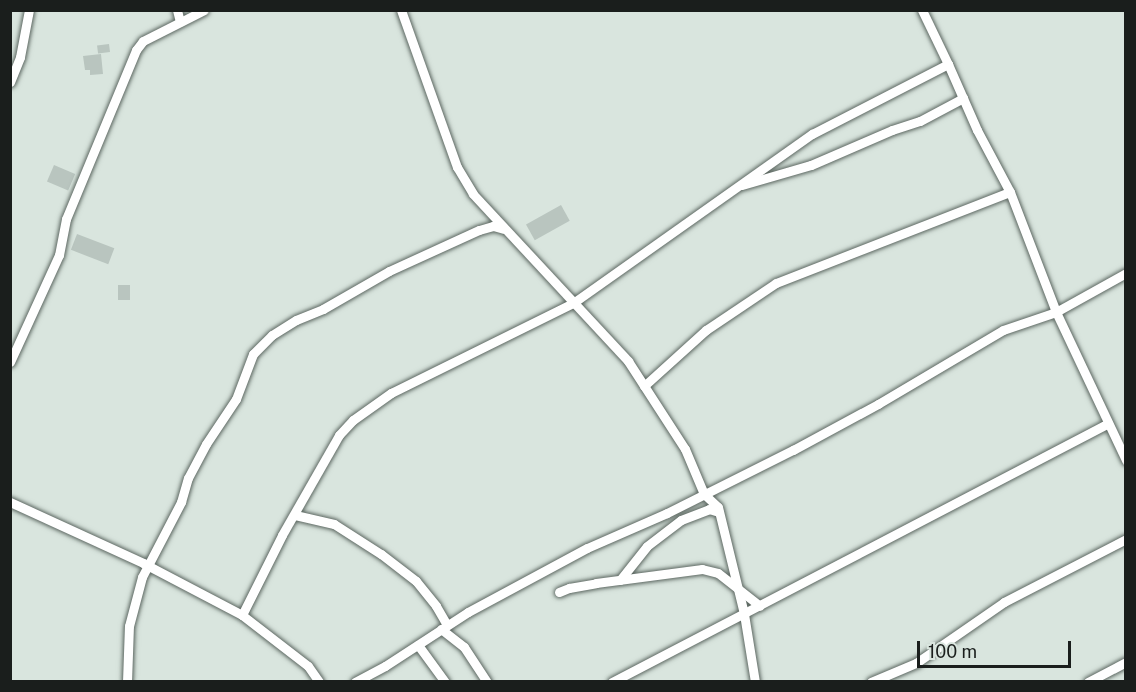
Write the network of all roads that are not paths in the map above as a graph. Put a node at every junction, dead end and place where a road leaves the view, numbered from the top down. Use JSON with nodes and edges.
{"nodes":[{"id":1,"x":29,"y":10,"type":"edge"},
{"id":2,"x":177,"y":10,"type":"edge"},
{"id":3,"x":204,"y":10,"type":"edge"},
{"id":4,"x":401,"y":10,"type":"edge"},
{"id":5,"x":922,"y":10,"type":"edge"},
{"id":6,"x":180,"y":22,"type":"junction"},
{"id":7,"x":948,"y":64,"type":"junction"},
{"id":8,"x":10,"y":82,"type":"edge"},
{"id":9,"x":963,"y":98,"type":"junction"},
{"id":10,"x":737,"y":186,"type":"junction"},
{"id":11,"x":1010,"y":192,"type":"junction"},
{"id":12,"x":505,"y":229,"type":"junction"},
{"id":13,"x":1125,"y":273,"type":"edge"},
{"id":14,"x":573,"y":303,"type":"junction"},
{"id":15,"x":1056,"y":312,"type":"junction"},
{"id":16,"x":10,"y":362,"type":"edge"},
{"id":17,"x":644,"y":386,"type":"junction"},
{"id":18,"x":1107,"y":424,"type":"junction"},
{"id":19,"x":1125,"y":460,"type":"edge"},
{"id":20,"x":704,"y":494,"type":"junction"},
{"id":21,"x":10,"y":502,"type":"edge"},
{"id":22,"x":719,"y":512,"type":"junction"},
{"id":23,"x":294,"y":515,"type":"junction"},
{"id":24,"x":1125,"y":539,"type":"edge"},
{"id":25,"x":147,"y":565,"type":"junction"},
{"id":26,"x":620,"y":580,"type":"junction"},
{"id":27,"x":737,"y":589,"type":"junction"},
{"id":28,"x":559,"y":592,"type":"dead end"},
{"id":29,"x":760,"y":606,"type":"junction"},
{"id":30,"x":744,"y":614,"type":"junction"},
{"id":31,"x":242,"y":615,"type":"junction"},
{"id":32,"x":444,"y":627,"type":"junction"},
{"id":33,"x":418,"y":645,"type":"junction"},
{"id":34,"x":1125,"y":662,"type":"edge"},
{"id":35,"x":127,"y":681,"type":"edge"},
{"id":36,"x":319,"y":681,"type":"edge"},
{"id":37,"x":355,"y":681,"type":"edge"},
{"id":38,"x":445,"y":681,"type":"edge"},
{"id":39,"x":487,"y":681,"type":"edge"},
{"id":40,"x":612,"y":681,"type":"edge"},
{"id":41,"x":755,"y":681,"type":"edge"},
{"id":42,"x":871,"y":681,"type":"edge"},
{"id":43,"x":1088,"y":681,"type":"edge"}],
"edges":[{"from":1,"to":8,"type":"street"},
{"from":2,"to":6,"type":"street"},
{"from":3,"to":6,"type":"street"},
{"from":4,"to":12,"type":"street"},
{"from":5,"to":7,"type":"street"},
{"from":6,"to":16,"type":"street"},
{"from":7,"to":9,"type":"street"},
{"from":7,"to":10,"type":"street"},
{"from":9,"to":10,"type":"street"},
{"from":9,"to":11,"type":"street"},
{"from":10,"to":14,"type":"street"},
{"from":11,"to":15,"type":"street"},
{"from":11,"to":17,"type":"street"},
{"from":12,"to":14,"type":"street"},
{"from":12,"to":25,"type":"street"},
{"from":13,"to":15,"type":"street"},
{"from":14,"to":17,"type":"street"},
{"from":14,"to":23,"type":"street"},
{"from":15,"to":18,"type":"street"},
{"from":15,"to":20,"type":"street"},
{"from":17,"to":20,"type":"street"},
{"from":18,"to":19,"type":"street"},
{"from":18,"to":29,"type":"street"},
{"from":20,"to":22,"type":"street"},
{"from":20,"to":32,"type":"street"},
{"from":21,"to":25,"type":"street"},
{"from":22,"to":26,"type":"street"},
{"from":22,"to":27,"type":"street"},
{"from":23,"to":31,"type":"street"},
{"from":23,"to":32,"type":"street"},
{"from":24,"to":42,"type":"street"},
{"from":25,"to":31,"type":"street"},
{"from":25,"to":35,"type":"street"},
{"from":26,"to":27,"type":"street"},
{"from":26,"to":28,"type":"street"},
{"from":27,"to":29,"type":"street"},
{"from":27,"to":30,"type":"street"},
{"from":29,"to":30,"type":"street"},
{"from":30,"to":40,"type":"street"},
{"from":30,"to":41,"type":"street"},
{"from":31,"to":36,"type":"street"},
{"from":32,"to":33,"type":"street"},
{"from":32,"to":39,"type":"street"},
{"from":33,"to":37,"type":"street"},
{"from":33,"to":38,"type":"street"},
{"from":34,"to":43,"type":"street"}]}
